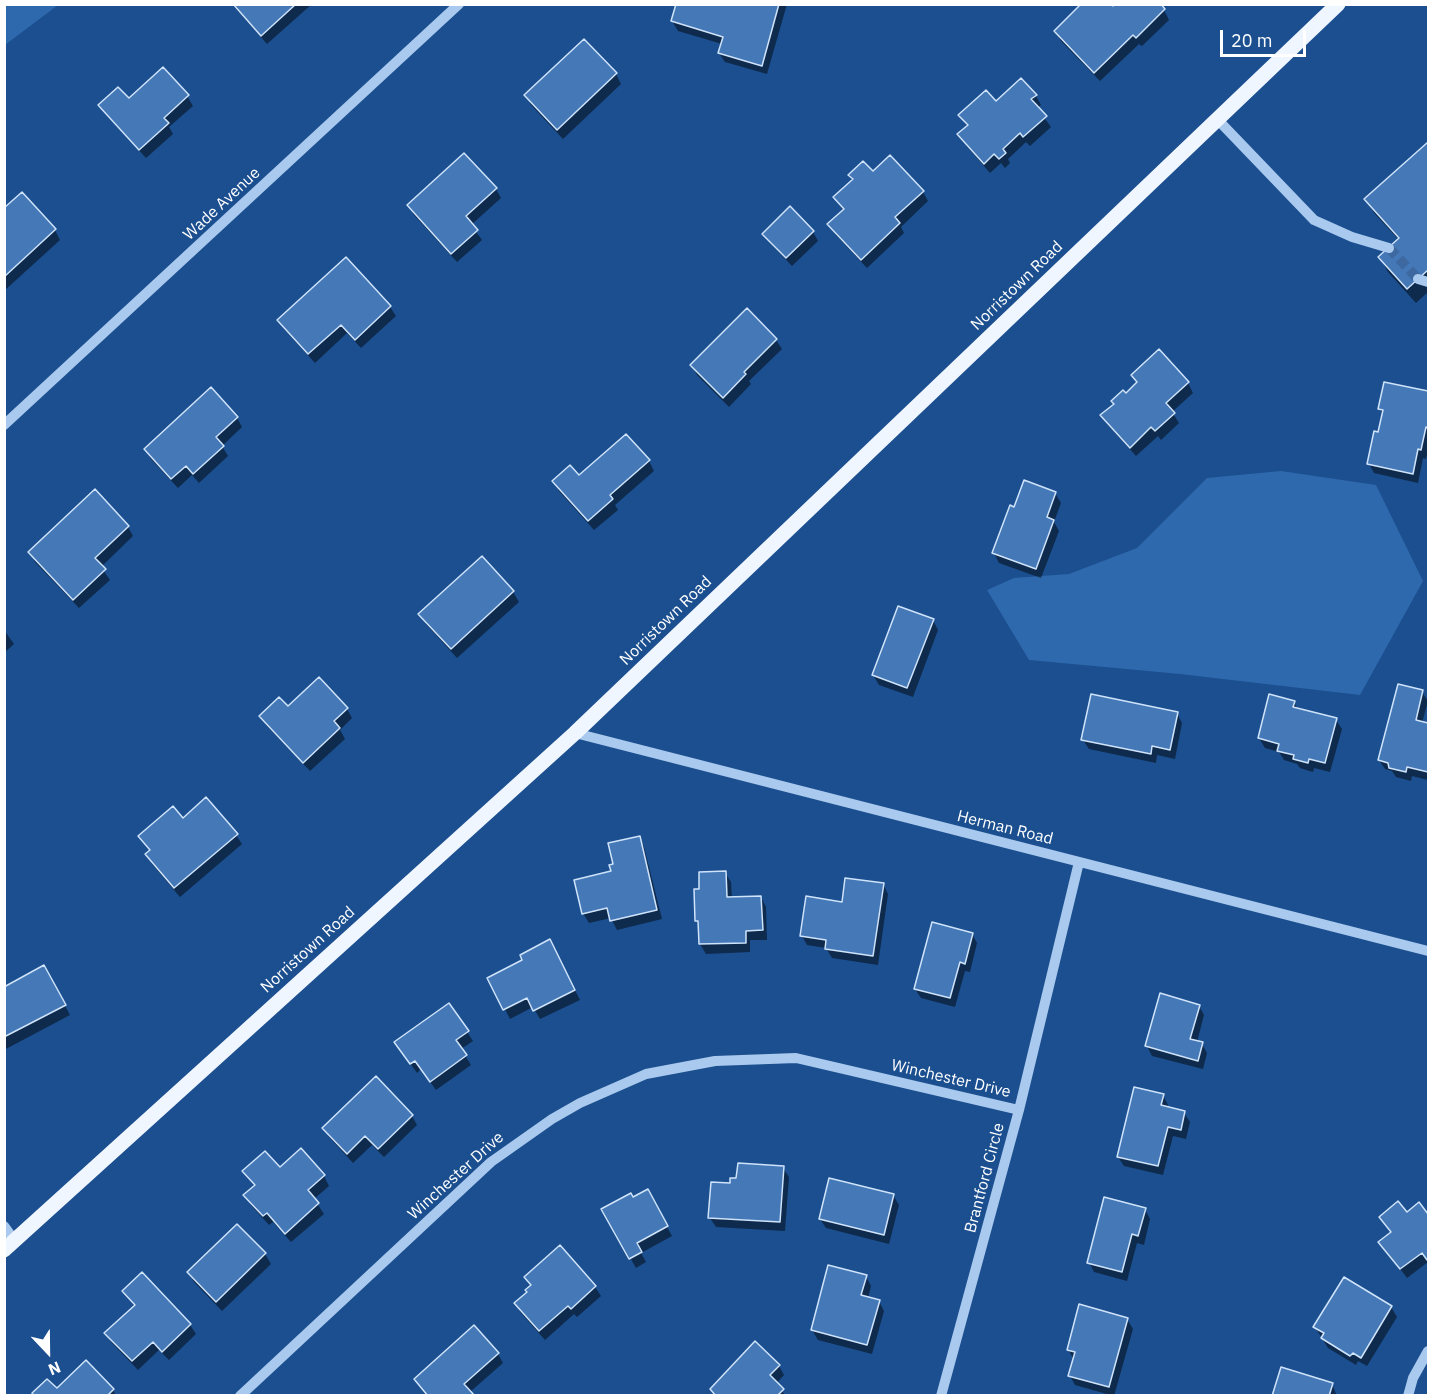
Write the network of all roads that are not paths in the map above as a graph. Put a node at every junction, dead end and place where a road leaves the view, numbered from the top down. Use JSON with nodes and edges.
{"nodes":[{"id":1,"x":459,"y":4,"type":"edge"},
{"id":2,"x":1338,"y":4,"type":"edge"},
{"id":3,"x":1218,"y":120,"type":"junction"},
{"id":4,"x":1389,"y":248,"type":"tunnel mouth"},
{"id":5,"x":4,"y":425,"type":"edge"},
{"id":6,"x":575,"y":733,"type":"junction"},
{"id":7,"x":1079,"y":862,"type":"junction"},
{"id":8,"x":1428,"y":951,"type":"edge"},
{"id":9,"x":1019,"y":1110,"type":"junction"},
{"id":10,"x":4,"y":1226,"type":"edge"},
{"id":11,"x":10,"y":1245,"type":"edge"},
{"id":12,"x":1428,"y":1351,"type":"edge"},
{"id":13,"x":240,"y":1395,"type":"edge"},
{"id":14,"x":941,"y":1395,"type":"edge"},
{"id":15,"x":1408,"y":1395,"type":"edge"}],
"edges":[{"from":1,"to":5,"type":"street","name":"Wade Avenue"},
{"from":2,"to":3,"type":"main road","name":"Norristown Road"},
{"from":3,"to":4,"type":"street"},
{"from":3,"to":6,"type":"main road","name":"Norristown Road"},
{"from":6,"to":7,"type":"street","name":"Herman Road"},
{"from":6,"to":11,"type":"main road","name":"Norristown Road"},
{"from":7,"to":8,"type":"street","name":"Herman Road"},
{"from":7,"to":9,"type":"street","name":"Brantford Circle"},
{"from":9,"to":13,"type":"street","name":"Winchester Drive"},
{"from":9,"to":14,"type":"street","name":"Brantford Circle"},
{"from":10,"to":11,"type":"street"},
{"from":12,"to":15,"type":"street"}]}
